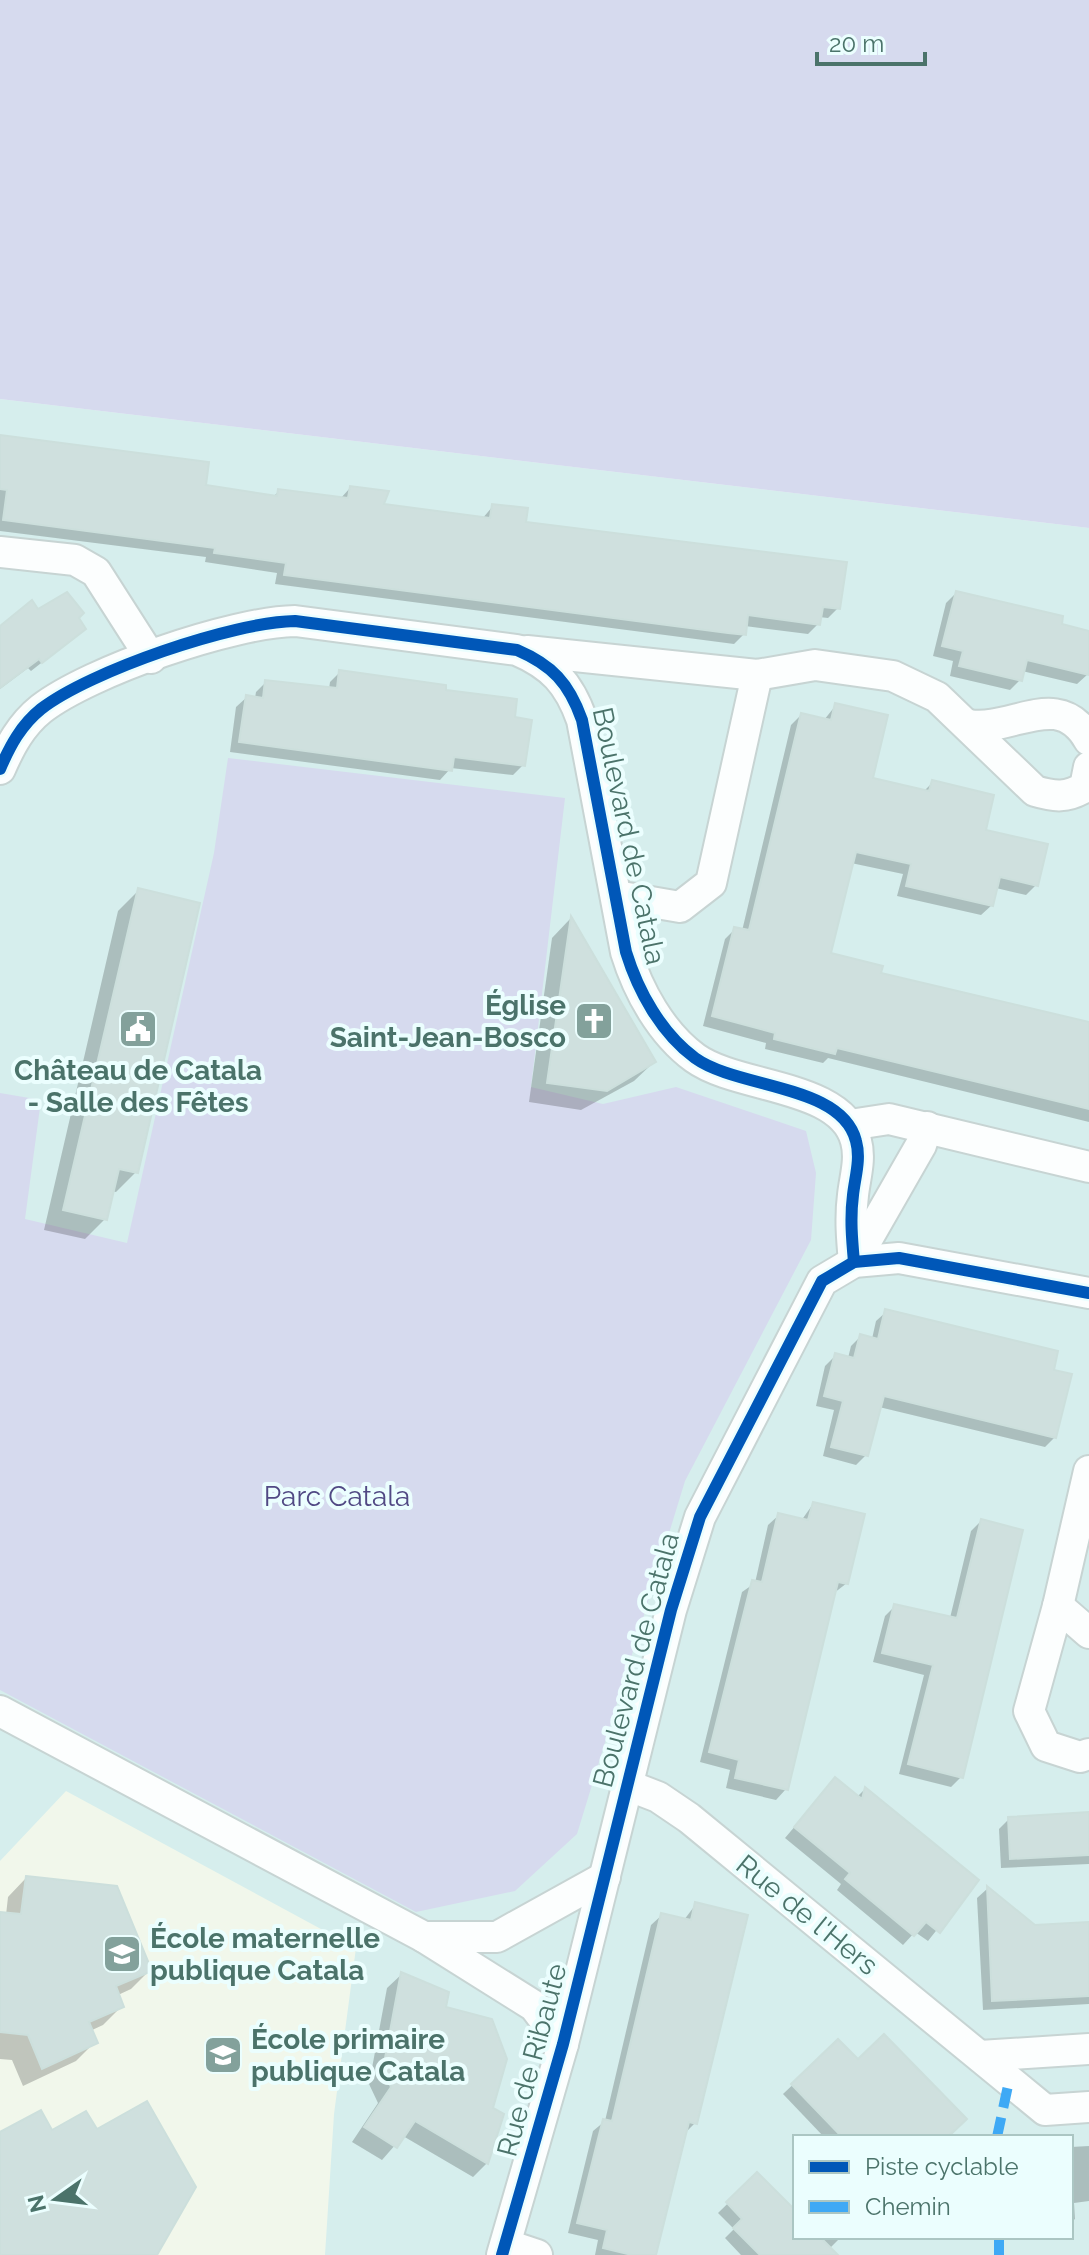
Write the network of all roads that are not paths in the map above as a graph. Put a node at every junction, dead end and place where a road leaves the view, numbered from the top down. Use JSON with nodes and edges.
{"nodes":[{"id":1,"x":0,"y":552,"type":"edge"},
{"id":2,"x":517,"y":650,"type":"junction"},
{"id":3,"x":151,"y":658,"type":"junction"},
{"id":4,"x":757,"y":675,"type":"junction"},
{"id":5,"x":969,"y":725,"type":"junction"},
{"id":6,"x":1089,"y":740,"type":"edge"},
{"id":7,"x":1089,"y":767,"type":"edge"},
{"id":8,"x":0,"y":769,"type":"edge"},
{"id":9,"x":616,"y":896,"type":"junction"},
{"id":10,"x":850,"y":1125,"type":"junction"},
{"id":11,"x":927,"y":1127,"type":"junction"},
{"id":12,"x":1089,"y":1167,"type":"edge"},
{"id":13,"x":854,"y":1262,"type":"junction"},
{"id":14,"x":1089,"y":1293,"type":"edge"},
{"id":15,"x":1089,"y":1471,"type":"edge"},
{"id":16,"x":1058,"y":1606,"type":"junction"},
{"id":17,"x":1089,"y":1633,"type":"edge"},
{"id":18,"x":0,"y":1711,"type":"edge"},
{"id":19,"x":1089,"y":1754,"type":"edge"},
{"id":20,"x":627,"y":1785,"type":"junction"},
{"id":21,"x":605,"y":1877,"type":"junction"},
{"id":22,"x":424,"y":1937,"type":"junction"},
{"id":23,"x":563,"y":2044,"type":"junction"},
{"id":24,"x":1089,"y":2049,"type":"edge"},
{"id":25,"x":980,"y":2056,"type":"junction"},
{"id":26,"x":1089,"y":2107,"type":"edge"},
{"id":27,"x":504,"y":2250,"type":"edge"},
{"id":28,"x":537,"y":2255,"type":"edge"}],
"edges":[{"from":1,"to":3,"type":"street"},
{"from":2,"to":3,"type":"street","name":"Boulevard de Catala"},
{"from":2,"to":4,"type":"street"},
{"from":2,"to":9,"type":"street","name":"Boulevard de Catala"},
{"from":3,"to":8,"type":"street","name":"Boulevard de Catala"},
{"from":4,"to":5,"type":"street"},
{"from":4,"to":9,"type":"street"},
{"from":5,"to":6,"type":"street"},
{"from":5,"to":7,"type":"street"},
{"from":9,"to":10,"type":"street","name":"Boulevard de Catala"},
{"from":10,"to":11,"type":"street"},
{"from":10,"to":13,"type":"street"},
{"from":11,"to":12,"type":"street"},
{"from":11,"to":13,"type":"street","name":"Boulevard de Catala"},
{"from":13,"to":14,"type":"street","name":"Boulevard de Catala"},
{"from":13,"to":20,"type":"street","name":"Boulevard de Catala"},
{"from":15,"to":16,"type":"street"},
{"from":16,"to":17,"type":"street"},
{"from":16,"to":19,"type":"street"},
{"from":18,"to":22,"type":"street"},
{"from":20,"to":21,"type":"street","name":"Boulevard de Catala"},
{"from":20,"to":25,"type":"street","name":"Rue de l'Hers"},
{"from":21,"to":22,"type":"street"},
{"from":21,"to":23,"type":"street","name":"Rue de Ribaute"},
{"from":22,"to":23,"type":"street"},
{"from":23,"to":27,"type":"street","name":"Rue de Ribaute"},
{"from":24,"to":25,"type":"street"},
{"from":25,"to":26,"type":"street","name":"Rue de l'Hers"},
{"from":27,"to":28,"type":"street"}]}
